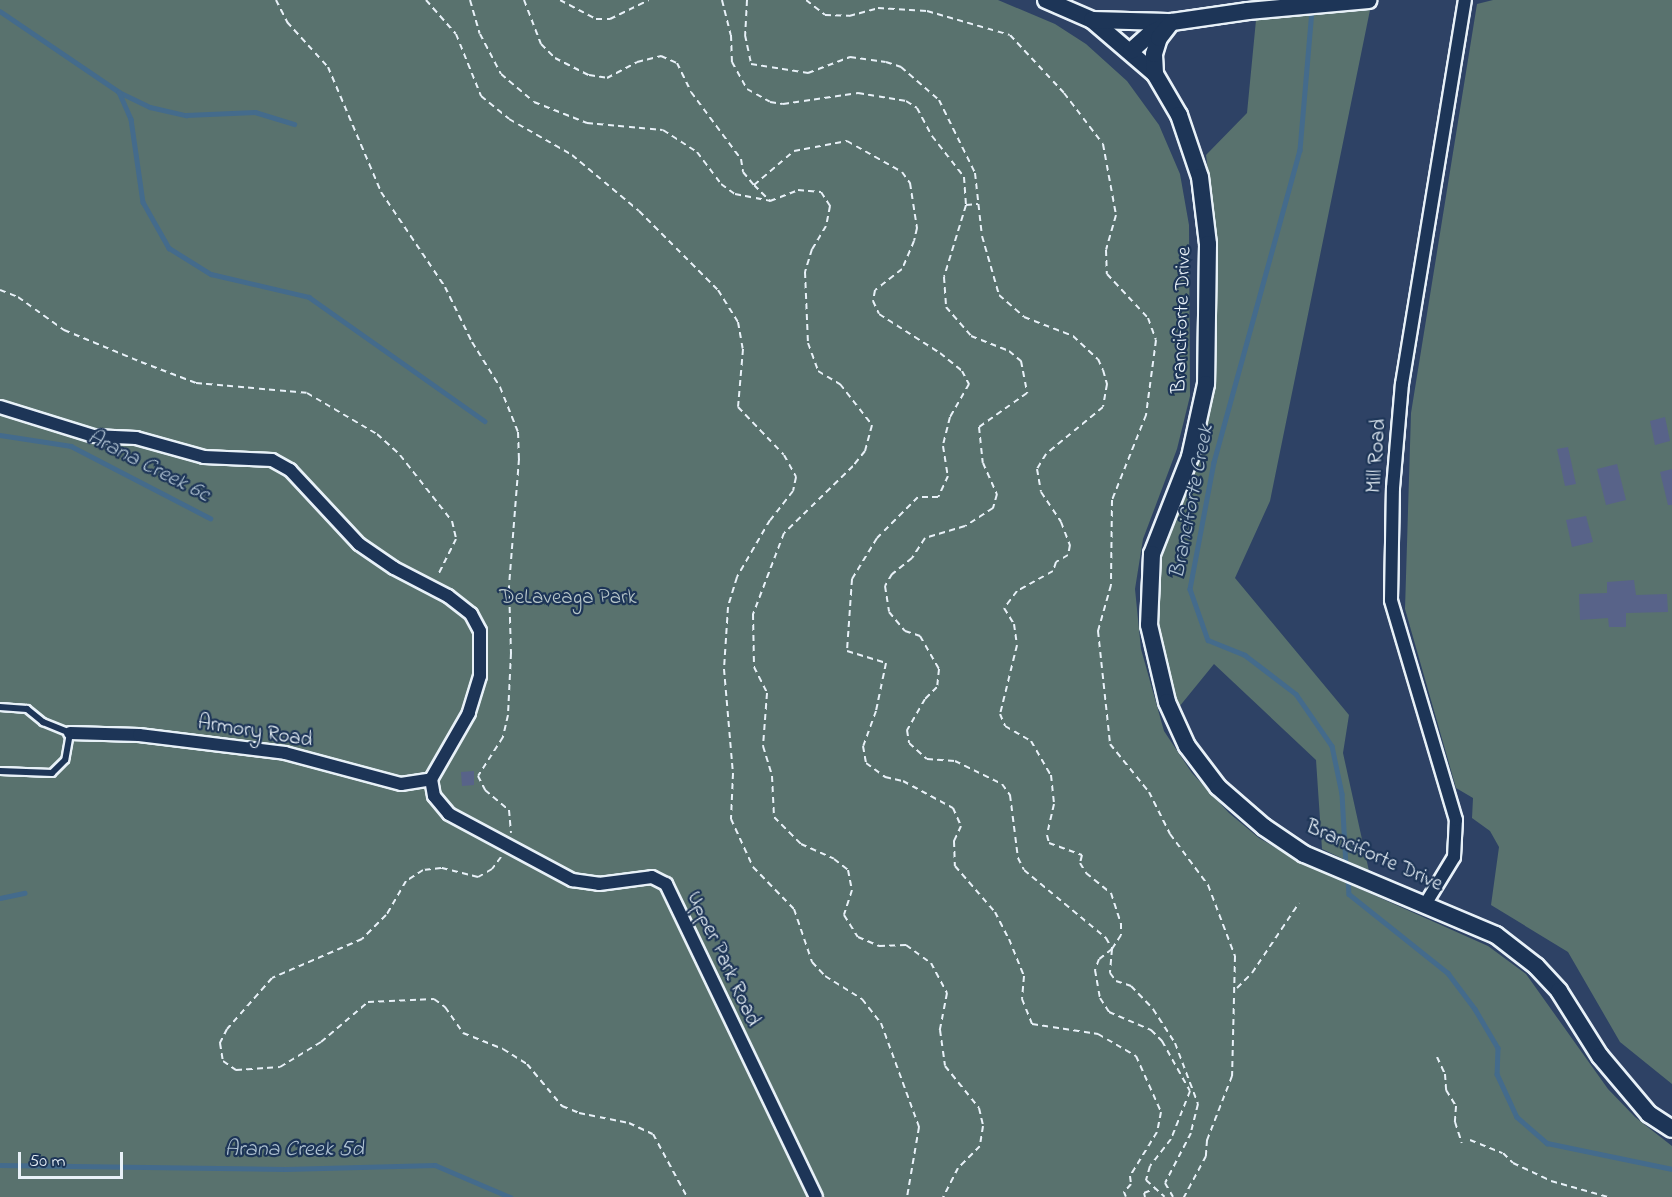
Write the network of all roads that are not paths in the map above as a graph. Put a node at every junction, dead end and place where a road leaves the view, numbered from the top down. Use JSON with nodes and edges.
{"nodes":[{"id":1,"x":1046,"y":0,"type":"edge"},
{"id":2,"x":1367,"y":0,"type":"edge"},
{"id":3,"x":1465,"y":0,"type":"edge"},
{"id":4,"x":1092,"y":20,"type":"junction"},
{"id":5,"x":1172,"y":22,"type":"junction"},
{"id":6,"x":1131,"y":51,"type":"junction"},
{"id":7,"x":1155,"y":74,"type":"junction"},
{"id":8,"x":0,"y":407,"type":"edge"},
{"id":9,"x":0,"y":707,"type":"edge"},
{"id":10,"x":70,"y":733,"type":"junction"},
{"id":11,"x":0,"y":771,"type":"edge"},
{"id":12,"x":431,"y":779,"type":"junction"},
{"id":13,"x":1426,"y":903,"type":"junction"},
{"id":14,"x":1672,"y":1129,"type":"edge"},
{"id":15,"x":816,"y":1197,"type":"edge"}],
"edges":[{"from":1,"to":4,"type":"street","name":"Branciforte Drive"},
{"from":2,"to":5,"type":"street"},
{"from":3,"to":13,"type":"street","name":"Mill Road"},
{"from":4,"to":5,"type":"street"},
{"from":4,"to":6,"type":"street","name":"Branciforte Drive"},
{"from":5,"to":6,"type":"street"},
{"from":5,"to":7,"type":"street"},
{"from":6,"to":7,"type":"street","name":"Branciforte Drive"},
{"from":7,"to":13,"type":"street","name":"Branciforte Drive"},
{"from":8,"to":12,"type":"street"},
{"from":9,"to":10,"type":"lane"},
{"from":10,"to":11,"type":"lane"},
{"from":10,"to":12,"type":"street","name":"Armory Road"},
{"from":12,"to":15,"type":"street","name":"Upper Park Road"},
{"from":13,"to":14,"type":"street","name":"Branciforte Drive"}]}
